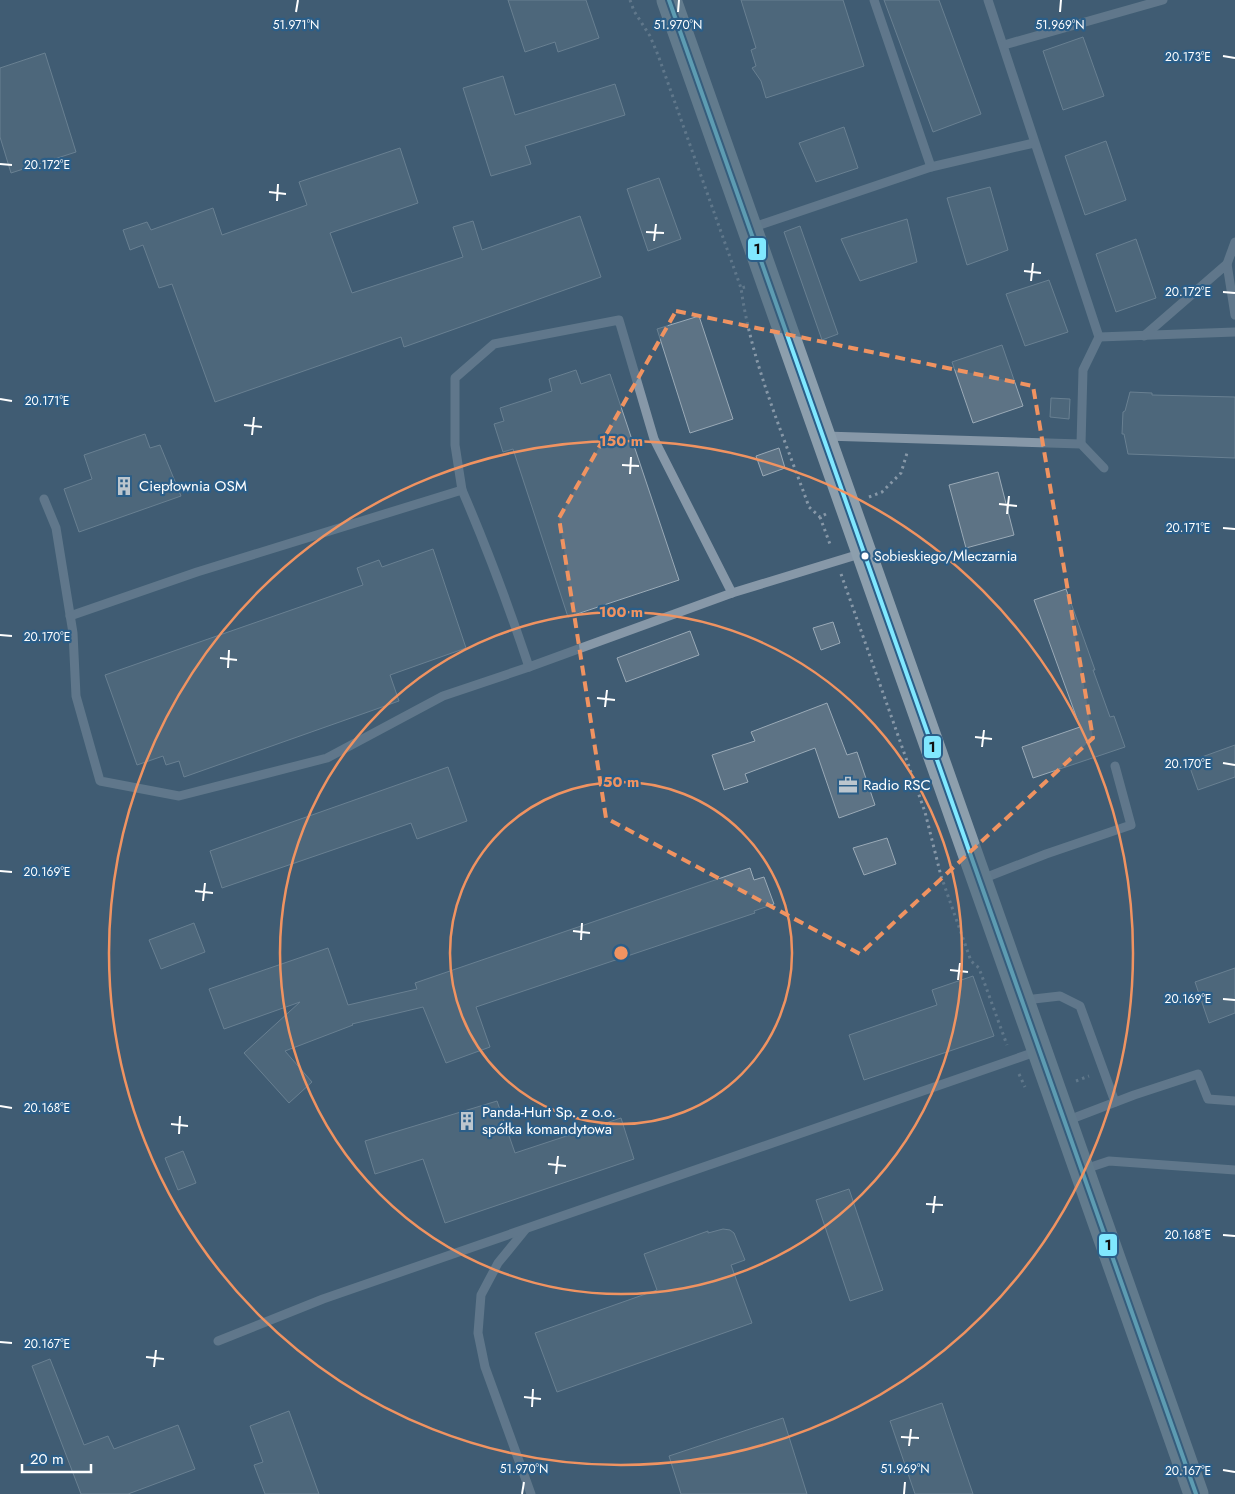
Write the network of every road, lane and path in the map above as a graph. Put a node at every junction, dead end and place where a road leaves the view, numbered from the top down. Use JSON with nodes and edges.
{"nodes":[{"id":1,"x":630,"y":0,"type":"edge"},
{"id":2,"x":669,"y":0,"type":"edge"},
{"id":3,"x":874,"y":0,"type":"edge"},
{"id":4,"x":988,"y":0,"type":"edge"},
{"id":5,"x":1163,"y":0,"type":"edge"},
{"id":6,"x":1004,"y":45,"type":"junction"},
{"id":7,"x":1034,"y":143,"type":"junction"},
{"id":8,"x":931,"y":167,"type":"junction"},
{"id":9,"x":749,"y":229,"type":"junction"},
{"id":10,"x":1235,"y":242,"type":"edge"},
{"id":11,"x":1227,"y":264,"type":"junction"},
{"id":12,"x":741,"y":288,"type":"dead end"},
{"id":13,"x":1235,"y":315,"type":"edge"},
{"id":14,"x":1235,"y":332,"type":"edge"},
{"id":15,"x":1144,"y":336,"type":"junction"},
{"id":16,"x":1099,"y":337,"type":"junction"},
{"id":17,"x":822,"y":436,"type":"junction"},
{"id":18,"x":1081,"y":444,"type":"junction"},
{"id":19,"x":1104,"y":468,"type":"dead end"},
{"id":20,"x":462,"y":490,"type":"junction"},
{"id":21,"x":44,"y":499,"type":"dead end"},
{"id":22,"x":864,"y":553,"type":"junction"},
{"id":23,"x":732,"y":593,"type":"junction"},
{"id":24,"x":70,"y":616,"type":"junction"},
{"id":25,"x":529,"y":667,"type":"junction"},
{"id":26,"x":1115,"y":766,"type":"dead end"},
{"id":27,"x":979,"y":880,"type":"junction"},
{"id":28,"x":1021,"y":1001,"type":"junction"},
{"id":29,"x":1038,"y":1051,"type":"junction"},
{"id":30,"x":1235,"y":1101,"type":"edge"},
{"id":31,"x":1115,"y":1102,"type":"junction"},
{"id":32,"x":1064,"y":1122,"type":"junction"},
{"id":33,"x":1081,"y":1170,"type":"junction"},
{"id":34,"x":1235,"y":1170,"type":"edge"},
{"id":35,"x":525,"y":1230,"type":"junction"},
{"id":36,"x":218,"y":1341,"type":"dead end"},
{"id":37,"x":532,"y":1494,"type":"edge"},
{"id":38,"x":1196,"y":1494,"type":"edge"}],
"edges":[{"from":1,"to":12,"type":"path"},
{"from":2,"to":9,"type":"main road"},
{"from":3,"to":8,"type":"lane"},
{"from":4,"to":6,"type":"lane"},
{"from":5,"to":6,"type":"lane"},
{"from":6,"to":7,"type":"lane"},
{"from":7,"to":8,"type":"lane"},
{"from":7,"to":16,"type":"lane"},
{"from":8,"to":9,"type":"lane"},
{"from":9,"to":17,"type":"main road"},
{"from":10,"to":11,"type":"lane"},
{"from":11,"to":13,"type":"lane"},
{"from":11,"to":15,"type":"lane"},
{"from":14,"to":15,"type":"lane"},
{"from":15,"to":16,"type":"lane"},
{"from":16,"to":18,"type":"lane"},
{"from":17,"to":18,"type":"lane"},
{"from":17,"to":22,"type":"main road"},
{"from":18,"to":19,"type":"lane"},
{"from":20,"to":23,"type":"lane"},
{"from":20,"to":24,"type":"lane"},
{"from":20,"to":25,"type":"lane"},
{"from":21,"to":24,"type":"lane"},
{"from":22,"to":23,"type":"lane"},
{"from":22,"to":27,"type":"main road"},
{"from":23,"to":25,"type":"lane"},
{"from":24,"to":25,"type":"lane"},
{"from":26,"to":27,"type":"lane"},
{"from":27,"to":28,"type":"main road"},
{"from":28,"to":29,"type":"main road"},
{"from":28,"to":31,"type":"lane"},
{"from":29,"to":32,"type":"main road"},
{"from":29,"to":35,"type":"lane"},
{"from":30,"to":31,"type":"lane"},
{"from":31,"to":32,"type":"lane"},
{"from":32,"to":33,"type":"main road"},
{"from":33,"to":34,"type":"lane"},
{"from":33,"to":38,"type":"main road"},
{"from":35,"to":36,"type":"lane"},
{"from":35,"to":37,"type":"lane"}]}
